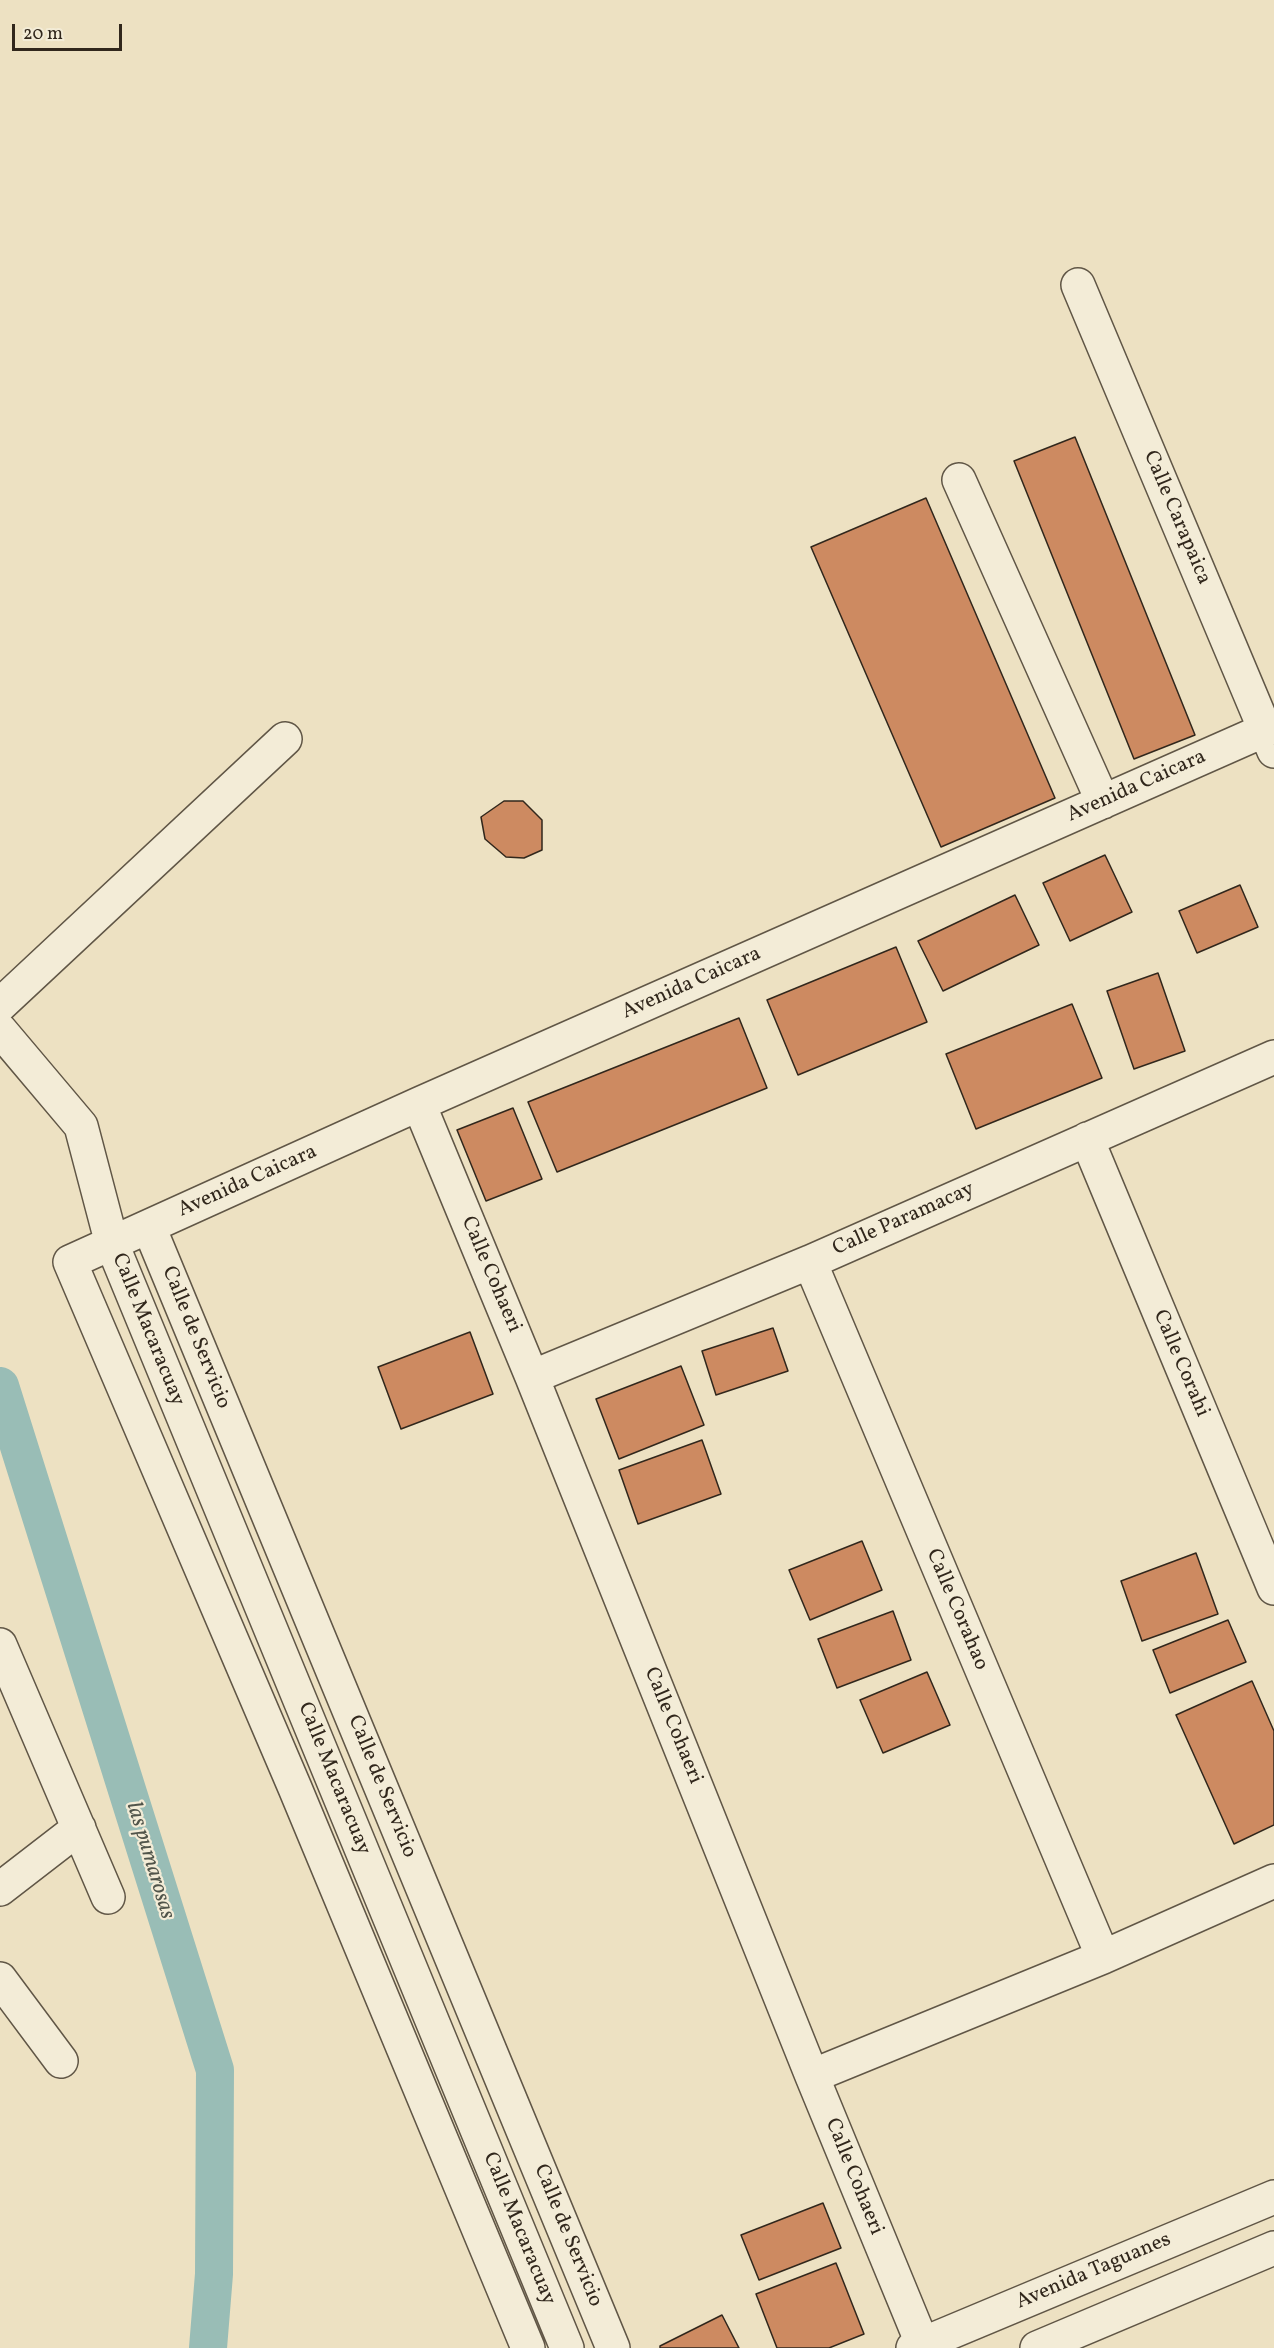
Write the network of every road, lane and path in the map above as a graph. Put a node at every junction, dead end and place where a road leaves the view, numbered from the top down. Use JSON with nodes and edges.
{"nodes":[{"id":1,"x":1078,"y":285,"type":"dead end"},
{"id":2,"x":959,"y":480,"type":"dead end"},
{"id":3,"x":1271,"y":736,"type":"edge"},
{"id":4,"x":285,"y":739,"type":"dead end"},
{"id":5,"x":1103,"y":802,"type":"junction"},
{"id":6,"x":0,"y":1005,"type":"edge"},
{"id":7,"x":0,"y":1030,"type":"edge"},
{"id":8,"x":1274,"y":1057,"type":"edge"},
{"id":9,"x":419,"y":1104,"type":"junction"},
{"id":10,"x":1087,"y":1139,"type":"junction"},
{"id":11,"x":149,"y":1227,"type":"junction"},
{"id":12,"x":112,"y":1244,"type":"junction"},
{"id":13,"x":810,"y":1262,"type":"junction"},
{"id":14,"x":532,"y":1377,"type":"junction"},
{"id":15,"x":1274,"y":1588,"type":"edge"},
{"id":16,"x":3,"y":1664,"type":"edge"},
{"id":17,"x":80,"y":1828,"type":"junction"},
{"id":18,"x":1274,"y":1881,"type":"edge"},
{"id":19,"x":0,"y":1889,"type":"edge"},
{"id":20,"x":108,"y":1897,"type":"dead end"},
{"id":21,"x":1103,"y":1957,"type":"junction"},
{"id":22,"x":0,"y":1979,"type":"edge"},
{"id":23,"x":61,"y":2061,"type":"dead end"},
{"id":24,"x":812,"y":2076,"type":"junction"},
{"id":25,"x":1274,"y":2197,"type":"edge"},
{"id":26,"x":1274,"y":2248,"type":"edge"},
{"id":27,"x":920,"y":2347,"type":"edge"},
{"id":28,"x":528,"y":2348,"type":"edge"},
{"id":29,"x":567,"y":2348,"type":"edge"},
{"id":30,"x":613,"y":2348,"type":"edge"},
{"id":31,"x":1037,"y":2348,"type":"edge"}],
"edges":[{"from":1,"to":3,"type":"street","name":"Calle Carapaica"},
{"from":2,"to":5,"type":"street"},
{"from":3,"to":5,"type":"street","name":"Avenida Caicara"},
{"from":4,"to":6,"type":"street"},
{"from":5,"to":9,"type":"street","name":"Avenida Caicara"},
{"from":7,"to":12,"type":"street"},
{"from":8,"to":10,"type":"street","name":"Calle Paramacay"},
{"from":9,"to":11,"type":"street","name":"Avenida Caicara"},
{"from":9,"to":14,"type":"street","name":"Calle Cohaeri"},
{"from":10,"to":13,"type":"street","name":"Calle Paramacay"},
{"from":10,"to":15,"type":"street","name":"Calle Corahi"},
{"from":11,"to":12,"type":"street","name":"Avenida Caicara"},
{"from":11,"to":30,"type":"street","name":"Calle de Servicio"},
{"from":12,"to":28,"type":"street","name":"Calle Macaracuay"},
{"from":12,"to":29,"type":"street","name":"Calle Macaracuay"},
{"from":13,"to":14,"type":"street","name":"Calle Paramacay"},
{"from":13,"to":21,"type":"street","name":"Calle Corahao"},
{"from":14,"to":24,"type":"street","name":"Calle Cohaeri"},
{"from":16,"to":17,"type":"street"},
{"from":17,"to":19,"type":"street"},
{"from":17,"to":20,"type":"street"},
{"from":18,"to":21,"type":"street"},
{"from":21,"to":24,"type":"street"},
{"from":22,"to":23,"type":"street"},
{"from":24,"to":27,"type":"street","name":"Calle Cohaeri"},
{"from":25,"to":27,"type":"street","name":"Avenida Taguanes"},
{"from":26,"to":31,"type":"street"}]}
